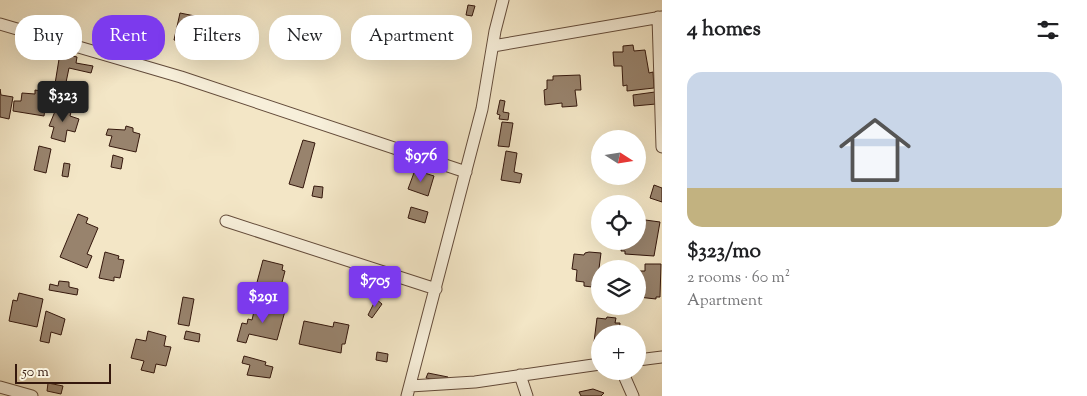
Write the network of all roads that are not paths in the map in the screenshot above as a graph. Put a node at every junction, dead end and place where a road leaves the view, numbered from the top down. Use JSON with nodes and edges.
{"nodes":[{"id":1,"x":503,"y":0,"type":"edge"},
{"id":2,"x":660,"y":17,"type":"edge"},
{"id":3,"x":0,"y":24,"type":"edge"},
{"id":4,"x":493,"y":46,"type":"junction"},
{"id":5,"x":662,"y":147,"type":"edge"},
{"id":6,"x":466,"y":172,"type":"junction"},
{"id":7,"x":226,"y":221,"type":"dead end"},
{"id":8,"x":436,"y":289,"type":"junction"},
{"id":9,"x":662,"y":357,"type":"edge"},
{"id":10,"x":646,"y":359,"type":"edge"},
{"id":11,"x":591,"y":365,"type":"edge"},
{"id":12,"x":520,"y":374,"type":"junction"},
{"id":13,"x":626,"y":380,"type":"edge"},
{"id":14,"x":0,"y":387,"type":"edge"},
{"id":15,"x":408,"y":391,"type":"edge"},
{"id":16,"x":32,"y":396,"type":"edge"},
{"id":17,"x":527,"y":396,"type":"edge"},
{"id":18,"x":633,"y":396,"type":"edge"}],
"edges":[{"from":1,"to":4,"type":"street"},
{"from":2,"to":4,"type":"street"},
{"from":2,"to":5,"type":"street"},
{"from":3,"to":6,"type":"street"},
{"from":4,"to":6,"type":"street"},
{"from":6,"to":8,"type":"street"},
{"from":7,"to":8,"type":"street"},
{"from":8,"to":15,"type":"street"},
{"from":9,"to":10,"type":"street"},
{"from":11,"to":12,"type":"street"},
{"from":12,"to":15,"type":"street"},
{"from":12,"to":17,"type":"street"},
{"from":13,"to":18,"type":"street"},
{"from":14,"to":16,"type":"street"}]}
